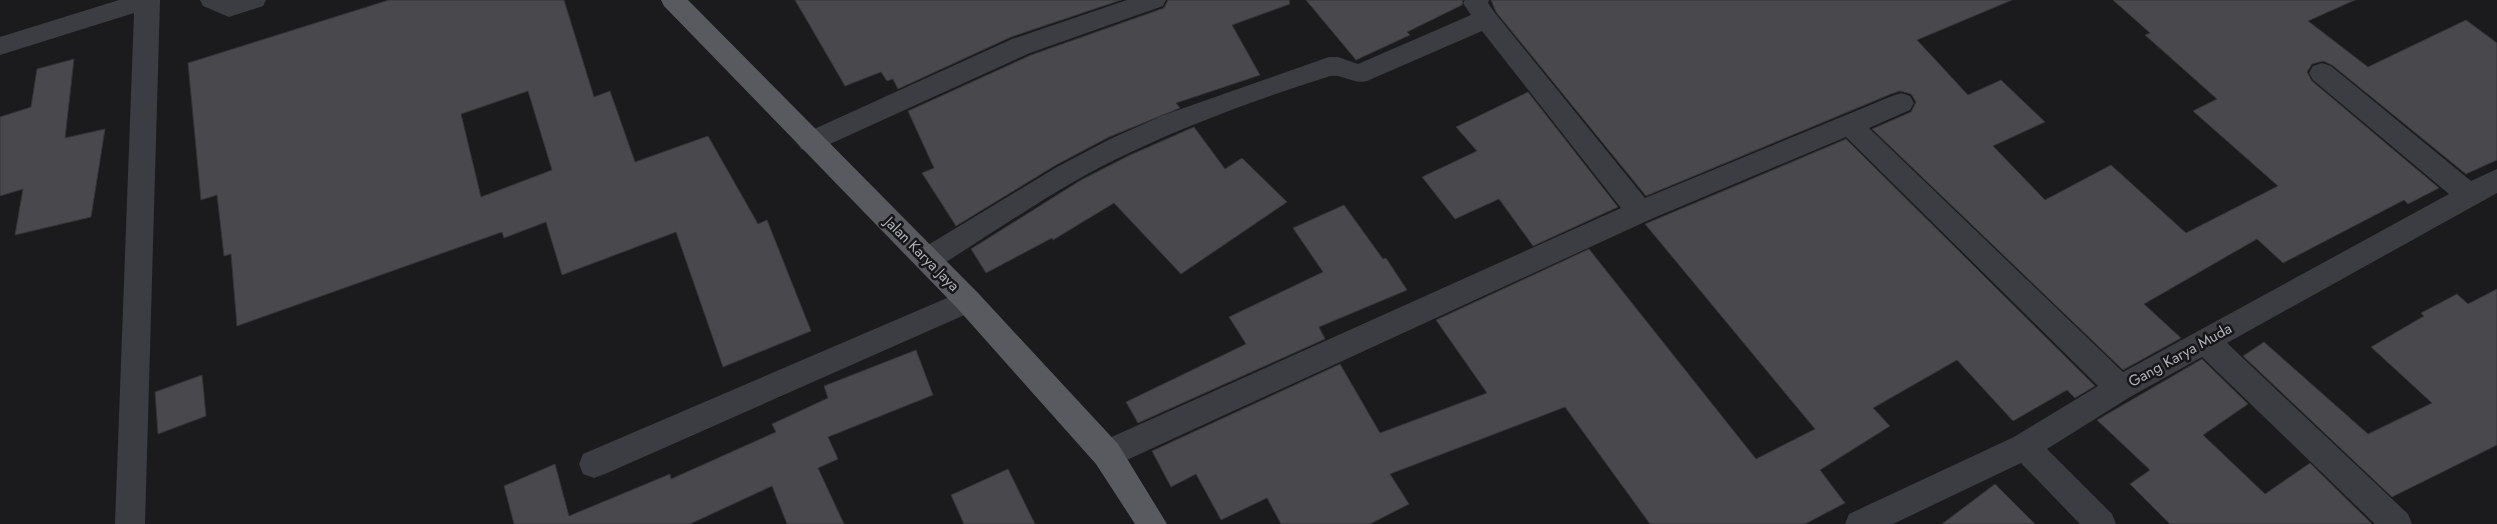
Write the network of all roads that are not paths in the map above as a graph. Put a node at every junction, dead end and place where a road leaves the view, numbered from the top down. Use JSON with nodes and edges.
{"nodes":[{"id":1,"x":147,"y":0,"type":"edge"},
{"id":2,"x":212,"y":0,"type":"edge"},
{"id":3,"x":254,"y":0,"type":"edge"},
{"id":4,"x":673,"y":0,"type":"edge"},
{"id":5,"x":1154,"y":0,"type":"edge"},
{"id":6,"x":1482,"y":9,"type":"edge"},
{"id":7,"x":0,"y":46,"type":"edge"},
{"id":8,"x":2322,"y":73,"type":"dead end"},
{"id":9,"x":1901,"y":103,"type":"dead end"},
{"id":10,"x":1850,"y":125,"type":"junction"},
{"id":11,"x":810,"y":142,"type":"junction"},
{"id":12,"x":2497,"y":180,"type":"edge"},
{"id":13,"x":2469,"y":195,"type":"junction"},
{"id":14,"x":1640,"y":212,"type":"junction"},
{"id":15,"x":928,"y":259,"type":"junction"},
{"id":16,"x":968,"y":301,"type":"junction"},
{"id":17,"x":2204,"y":341,"type":"junction"},
{"id":18,"x":2120,"y":388,"type":"junction"},
{"id":19,"x":2025,"y":447,"type":"junction"},
{"id":20,"x":1108,"y":454,"type":"junction"},
{"id":21,"x":594,"y":464,"type":"dead end"},
{"id":22,"x":130,"y":524,"type":"edge"},
{"id":23,"x":1152,"y":524,"type":"edge"},
{"id":24,"x":1860,"y":524,"type":"edge"},
{"id":25,"x":2101,"y":524,"type":"edge"},
{"id":26,"x":2397,"y":524,"type":"edge"}],
"edges":[{"from":1,"to":7,"type":"street"},
{"from":1,"to":22,"type":"street"},
{"from":2,"to":3,"type":"street"},
{"from":4,"to":11,"type":"main road","name":"Jalan Karya Jaya"},
{"from":5,"to":11,"type":"street"},
{"from":6,"to":14,"type":"street"},
{"from":6,"to":15,"type":"street"},
{"from":8,"to":13,"type":"street"},
{"from":9,"to":10,"type":"street"},
{"from":10,"to":14,"type":"street"},
{"from":10,"to":18,"type":"street"},
{"from":11,"to":15,"type":"main road","name":"Jalan Karya Jaya"},
{"from":12,"to":13,"type":"street","name":"Gang Karya Muda"},
{"from":13,"to":17,"type":"street","name":"Gang Karya Muda"},
{"from":14,"to":20,"type":"street"},
{"from":15,"to":16,"type":"main road","name":"Jalan Karya Jaya"},
{"from":16,"to":20,"type":"main road","name":"Jalan Karya Jaya"},
{"from":16,"to":21,"type":"street"},
{"from":17,"to":18,"type":"street","name":"Gang Karya Muda"},
{"from":17,"to":26,"type":"street"},
{"from":18,"to":19,"type":"street","name":"Gang Karya Muda"},
{"from":19,"to":24,"type":"street","name":"Gang Karya Muda"},
{"from":19,"to":25,"type":"street"},
{"from":20,"to":23,"type":"main road","name":"Jalan Karya Jaya"}]}
